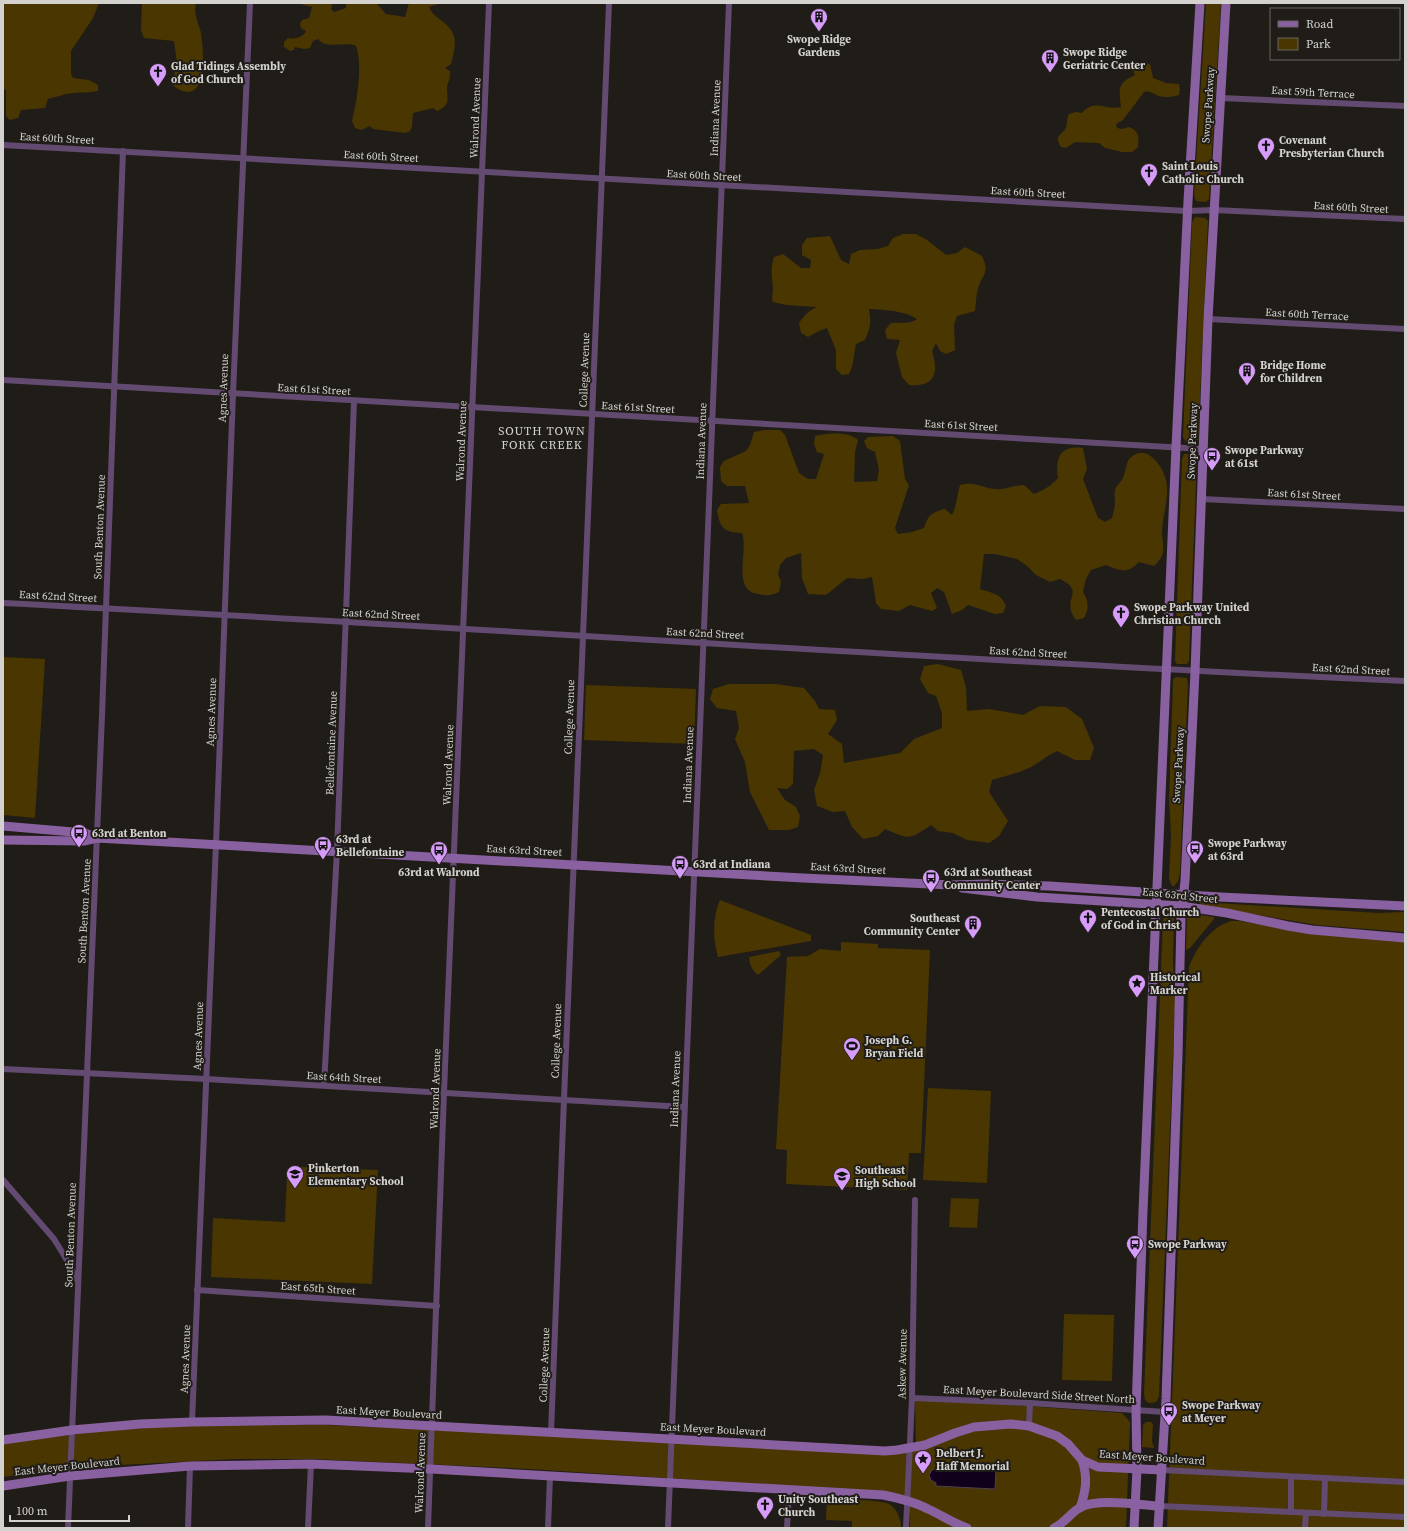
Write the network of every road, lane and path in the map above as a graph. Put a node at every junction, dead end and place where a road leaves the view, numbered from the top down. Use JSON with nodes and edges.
{"nodes":[{"id":1,"x":250,"y":3,"type":"edge"},
{"id":2,"x":489,"y":3,"type":"edge"},
{"id":3,"x":609,"y":3,"type":"edge"},
{"id":4,"x":729,"y":3,"type":"edge"},
{"id":5,"x":1200,"y":3,"type":"edge"},
{"id":6,"x":1226,"y":3,"type":"edge"},
{"id":7,"x":1221,"y":98,"type":"junction"},
{"id":8,"x":1405,"y":106,"type":"edge"},
{"id":9,"x":3,"y":145,"type":"edge"},
{"id":10,"x":124,"y":151,"type":"junction"},
{"id":11,"x":243,"y":158,"type":"junction"},
{"id":12,"x":482,"y":171,"type":"junction"},
{"id":13,"x":602,"y":179,"type":"junction"},
{"id":14,"x":722,"y":186,"type":"junction"},
{"id":15,"x":1214,"y":210,"type":"junction"},
{"id":16,"x":1187,"y":211,"type":"junction"},
{"id":17,"x":1405,"y":219,"type":"edge"},
{"id":18,"x":1208,"y":319,"type":"junction"},
{"id":19,"x":1405,"y":329,"type":"edge"},
{"id":20,"x":3,"y":380,"type":"edge"},
{"id":21,"x":114,"y":387,"type":"junction"},
{"id":22,"x":233,"y":394,"type":"junction"},
{"id":23,"x":354,"y":401,"type":"junction"},
{"id":24,"x":473,"y":408,"type":"junction"},
{"id":25,"x":592,"y":414,"type":"junction"},
{"id":26,"x":712,"y":421,"type":"junction"},
{"id":27,"x":1176,"y":447,"type":"junction"},
{"id":28,"x":1203,"y":449,"type":"junction"},
{"id":29,"x":1202,"y":499,"type":"junction"},
{"id":30,"x":1405,"y":509,"type":"edge"},
{"id":31,"x":3,"y":603,"type":"edge"},
{"id":32,"x":106,"y":609,"type":"junction"},
{"id":33,"x":225,"y":615,"type":"junction"},
{"id":34,"x":346,"y":622,"type":"junction"},
{"id":35,"x":464,"y":629,"type":"junction"},
{"id":36,"x":582,"y":636,"type":"junction"},
{"id":37,"x":703,"y":643,"type":"junction"},
{"id":38,"x":1166,"y":670,"type":"junction"},
{"id":39,"x":1195,"y":672,"type":"junction"},
{"id":40,"x":1405,"y":682,"type":"edge"},
{"id":41,"x":3,"y":826,"type":"edge"},
{"id":42,"x":97,"y":838,"type":"junction"},
{"id":43,"x":3,"y":840,"type":"edge"},
{"id":44,"x":216,"y":844,"type":"junction"},
{"id":45,"x":337,"y":852,"type":"junction"},
{"id":46,"x":454,"y":858,"type":"junction"},
{"id":47,"x":573,"y":865,"type":"junction"},
{"id":48,"x":694,"y":872,"type":"junction"},
{"id":49,"x":951,"y":885,"type":"junction"},
{"id":50,"x":1158,"y":892,"type":"junction"},
{"id":51,"x":1183,"y":894,"type":"junction"},
{"id":52,"x":1157,"y":904,"type":"junction"},
{"id":53,"x":1182,"y":906,"type":"junction"},
{"id":54,"x":1405,"y":906,"type":"edge"},
{"id":55,"x":1405,"y":938,"type":"edge"},
{"id":56,"x":3,"y":1069,"type":"edge"},
{"id":57,"x":86,"y":1074,"type":"junction"},
{"id":58,"x":206,"y":1079,"type":"junction"},
{"id":59,"x":324,"y":1085,"type":"junction"},
{"id":60,"x":444,"y":1092,"type":"junction"},
{"id":61,"x":564,"y":1099,"type":"junction"},
{"id":62,"x":684,"y":1107,"type":"junction"},
{"id":63,"x":3,"y":1180,"type":"edge"},
{"id":64,"x":915,"y":1200,"type":"dead end"},
{"id":65,"x":78,"y":1281,"type":"junction"},
{"id":66,"x":198,"y":1290,"type":"junction"},
{"id":67,"x":437,"y":1306,"type":"junction"},
{"id":68,"x":912,"y":1398,"type":"junction"},
{"id":69,"x":1030,"y":1403,"type":"junction"},
{"id":70,"x":1136,"y":1410,"type":"junction"},
{"id":71,"x":1165,"y":1412,"type":"junction"},
{"id":72,"x":192,"y":1422,"type":"junction"},
{"id":73,"x":432,"y":1426,"type":"junction"},
{"id":74,"x":1029,"y":1426,"type":"junction"},
{"id":75,"x":72,"y":1430,"type":"junction"},
{"id":76,"x":551,"y":1433,"type":"junction"},
{"id":77,"x":672,"y":1439,"type":"junction"},
{"id":78,"x":3,"y":1440,"type":"edge"},
{"id":79,"x":909,"y":1448,"type":"junction"},
{"id":80,"x":1082,"y":1460,"type":"junction"},
{"id":81,"x":311,"y":1464,"type":"junction"},
{"id":82,"x":190,"y":1466,"type":"junction"},
{"id":83,"x":431,"y":1469,"type":"junction"},
{"id":84,"x":1137,"y":1469,"type":"junction"},
{"id":85,"x":1162,"y":1470,"type":"junction"},
{"id":86,"x":70,"y":1476,"type":"junction"},
{"id":87,"x":550,"y":1476,"type":"junction"},
{"id":88,"x":1291,"y":1477,"type":"junction"},
{"id":89,"x":1325,"y":1479,"type":"junction"},
{"id":90,"x":1405,"y":1482,"type":"edge"},
{"id":91,"x":670,"y":1483,"type":"junction"},
{"id":92,"x":3,"y":1486,"type":"edge"},
{"id":93,"x":788,"y":1490,"type":"junction"},
{"id":94,"x":907,"y":1501,"type":"junction"},
{"id":95,"x":1135,"y":1505,"type":"junction"},
{"id":96,"x":1160,"y":1506,"type":"junction"},
{"id":97,"x":1080,"y":1508,"type":"junction"},
{"id":98,"x":1291,"y":1512,"type":"junction"},
{"id":99,"x":1306,"y":1513,"type":"junction"},
{"id":100,"x":1324,"y":1514,"type":"junction"},
{"id":101,"x":1405,"y":1517,"type":"edge"},
{"id":102,"x":68,"y":1528,"type":"edge"},
{"id":103,"x":188,"y":1528,"type":"edge"},
{"id":104,"x":308,"y":1528,"type":"edge"},
{"id":105,"x":428,"y":1528,"type":"edge"},
{"id":106,"x":548,"y":1528,"type":"edge"},
{"id":107,"x":668,"y":1528,"type":"edge"},
{"id":108,"x":787,"y":1528,"type":"edge"},
{"id":109,"x":906,"y":1528,"type":"edge"},
{"id":110,"x":967,"y":1528,"type":"edge"},
{"id":111,"x":1054,"y":1528,"type":"edge"},
{"id":112,"x":1134,"y":1528,"type":"edge"},
{"id":113,"x":1158,"y":1528,"type":"edge"},
{"id":114,"x":1306,"y":1528,"type":"edge"}],
"edges":[{"from":1,"to":11,"type":"street","name":"Agnes Avenue"},
{"from":2,"to":12,"type":"street","name":"Walrond Avenue"},
{"from":3,"to":13,"type":"street","name":"College Avenue"},
{"from":4,"to":14,"type":"street","name":"Indiana Avenue"},
{"from":5,"to":16,"type":"main road","name":"Swope Parkway"},
{"from":6,"to":7,"type":"main road","name":"Swope Parkway"},
{"from":7,"to":8,"type":"street","name":"East 59th Terrace"},
{"from":7,"to":15,"type":"main road","name":"Swope Parkway"},
{"from":9,"to":10,"type":"street","name":"East 60th Street"},
{"from":10,"to":11,"type":"street","name":"East 60th Street"},
{"from":10,"to":21,"type":"street","name":"South Benton Avenue"},
{"from":11,"to":12,"type":"street","name":"East 60th Street"},
{"from":11,"to":22,"type":"street","name":"Agnes Avenue"},
{"from":12,"to":13,"type":"street","name":"East 60th Street"},
{"from":12,"to":24,"type":"street","name":"Walrond Avenue"},
{"from":13,"to":14,"type":"street","name":"East 60th Street"},
{"from":13,"to":25,"type":"street","name":"College Avenue"},
{"from":14,"to":16,"type":"street","name":"East 60th Street"},
{"from":14,"to":26,"type":"street","name":"Indiana Avenue"},
{"from":15,"to":16,"type":"street","name":"East 60th Street"},
{"from":15,"to":17,"type":"street","name":"East 60th Street"},
{"from":15,"to":18,"type":"main road","name":"Swope Parkway"},
{"from":16,"to":27,"type":"main road","name":"Swope Parkway"},
{"from":18,"to":19,"type":"street","name":"East 60th Terrace"},
{"from":18,"to":28,"type":"main road","name":"Swope Parkway"},
{"from":20,"to":21,"type":"street","name":"East 61st Street"},
{"from":21,"to":22,"type":"street","name":"East 61st Street"},
{"from":21,"to":32,"type":"street","name":"South Benton Avenue"},
{"from":22,"to":23,"type":"street","name":"East 61st Street"},
{"from":22,"to":33,"type":"street","name":"Agnes Avenue"},
{"from":23,"to":24,"type":"street","name":"East 61st Street"},
{"from":23,"to":34,"type":"street","name":"Bellefontaine Avenue"},
{"from":24,"to":25,"type":"street","name":"East 61st Street"},
{"from":24,"to":35,"type":"street","name":"Walrond Avenue"},
{"from":25,"to":26,"type":"street","name":"East 61st Street"},
{"from":25,"to":36,"type":"street","name":"College Avenue"},
{"from":26,"to":27,"type":"street","name":"East 61st Street"},
{"from":26,"to":37,"type":"street","name":"Indiana Avenue"},
{"from":27,"to":28,"type":"street","name":"East 61st Street"},
{"from":27,"to":38,"type":"main road","name":"Swope Parkway"},
{"from":28,"to":29,"type":"main road","name":"Swope Parkway"},
{"from":29,"to":30,"type":"street","name":"East 61st Street"},
{"from":29,"to":39,"type":"main road","name":"Swope Parkway"},
{"from":31,"to":32,"type":"street","name":"East 62nd Street"},
{"from":32,"to":33,"type":"street","name":"East 62nd Street"},
{"from":32,"to":42,"type":"street","name":"South Benton Avenue"},
{"from":33,"to":34,"type":"street","name":"East 62nd Street"},
{"from":33,"to":44,"type":"street","name":"Agnes Avenue"},
{"from":34,"to":35,"type":"street","name":"East 62nd Street"},
{"from":34,"to":45,"type":"street","name":"Bellefontaine Avenue"},
{"from":35,"to":36,"type":"street","name":"East 62nd Street"},
{"from":35,"to":46,"type":"street","name":"Walrond Avenue"},
{"from":36,"to":37,"type":"street","name":"East 62nd Street"},
{"from":36,"to":47,"type":"street","name":"College Avenue"},
{"from":37,"to":38,"type":"street","name":"East 62nd Street"},
{"from":37,"to":48,"type":"street","name":"Indiana Avenue"},
{"from":38,"to":39,"type":"street","name":"East 62nd Street"},
{"from":38,"to":50,"type":"main road","name":"Swope Parkway"},
{"from":39,"to":40,"type":"street","name":"East 62nd Street"},
{"from":39,"to":51,"type":"main road","name":"Swope Parkway"},
{"from":41,"to":42,"type":"main road","name":"East 63rd Street"},
{"from":42,"to":43,"type":"main road","name":"East 63rd Street"},
{"from":42,"to":44,"type":"main road","name":"East 63rd Street"},
{"from":42,"to":57,"type":"street","name":"South Benton Avenue"},
{"from":44,"to":45,"type":"main road","name":"East 63rd Street"},
{"from":44,"to":58,"type":"street","name":"Agnes Avenue"},
{"from":45,"to":46,"type":"main road","name":"East 63rd Street"},
{"from":45,"to":59,"type":"street","name":"Bellefontaine Avenue"},
{"from":46,"to":47,"type":"main road","name":"East 63rd Street"},
{"from":46,"to":60,"type":"street","name":"Walrond Avenue"},
{"from":47,"to":48,"type":"main road","name":"East 63rd Street"},
{"from":47,"to":61,"type":"street","name":"College Avenue"},
{"from":48,"to":49,"type":"main road","name":"East 63rd Street"},
{"from":48,"to":62,"type":"street","name":"Indiana Avenue"},
{"from":49,"to":50,"type":"main road","name":"East 63rd Street"},
{"from":49,"to":52,"type":"main road","name":"East 63rd Street"},
{"from":50,"to":51,"type":"main road","name":"East 63rd Street"},
{"from":50,"to":52,"type":"main road","name":"Swope Parkway"},
{"from":51,"to":53,"type":"main road","name":"Swope Parkway"},
{"from":51,"to":54,"type":"main road","name":"East 63rd Street"},
{"from":52,"to":53,"type":"main road","name":"East 63rd Street"},
{"from":52,"to":70,"type":"main road","name":"Swope Parkway"},
{"from":53,"to":55,"type":"main road","name":"East 63rd Street"},
{"from":53,"to":71,"type":"main road","name":"Swope Parkway"},
{"from":56,"to":57,"type":"street","name":"East 64th Street"},
{"from":57,"to":58,"type":"street","name":"East 64th Street"},
{"from":57,"to":65,"type":"street","name":"South Benton Avenue"},
{"from":58,"to":59,"type":"street","name":"East 64th Street"},
{"from":58,"to":66,"type":"street","name":"Agnes Avenue"},
{"from":59,"to":60,"type":"street","name":"East 64th Street"},
{"from":60,"to":61,"type":"street","name":"East 64th Street"},
{"from":60,"to":67,"type":"street","name":"Walrond Avenue"},
{"from":61,"to":62,"type":"street","name":"East 64th Street"},
{"from":61,"to":76,"type":"street","name":"College Avenue"},
{"from":62,"to":77,"type":"street","name":"Indiana Avenue"},
{"from":63,"to":65,"type":"street"},
{"from":64,"to":68,"type":"street","name":"Askew Avenue"},
{"from":65,"to":75,"type":"street","name":"South Benton Avenue"},
{"from":66,"to":67,"type":"street","name":"East 65th Street"},
{"from":66,"to":72,"type":"street","name":"Agnes Avenue"},
{"from":67,"to":73,"type":"street","name":"Walrond Avenue"},
{"from":68,"to":69,"type":"street","name":"East Meyer Boulevard Side Street North"},
{"from":68,"to":79,"type":"street","name":"Askew Avenue"},
{"from":69,"to":70,"type":"street","name":"East Meyer Boulevard Side Street North"},
{"from":69,"to":74,"type":"street"},
{"from":70,"to":71,"type":"street","name":"East Meyer Boulevard Side Street North"},
{"from":70,"to":84,"type":"main road","name":"Swope Parkway"},
{"from":71,"to":85,"type":"main road","name":"Swope Parkway"},
{"from":72,"to":73,"type":"main road","name":"East Meyer Boulevard"},
{"from":72,"to":75,"type":"main road","name":"East Meyer Boulevard"},
{"from":73,"to":76,"type":"main road","name":"East Meyer Boulevard"},
{"from":73,"to":83,"type":"street","name":"Walrond Avenue"},
{"from":74,"to":79,"type":"main road","name":"East Meyer Boulevard"},
{"from":74,"to":80,"type":"main road","name":"East Meyer Boulevard"},
{"from":75,"to":78,"type":"main road","name":"East Meyer Boulevard"},
{"from":75,"to":86,"type":"street","name":"South Benton Avenue"},
{"from":76,"to":77,"type":"main road","name":"East Meyer Boulevard"},
{"from":77,"to":79,"type":"main road","name":"East Meyer Boulevard"},
{"from":77,"to":91,"type":"street","name":"Indiana Avenue"},
{"from":79,"to":94,"type":"street","name":"Askew Avenue"},
{"from":80,"to":84,"type":"main road","name":"East Meyer Boulevard"},
{"from":80,"to":97,"type":"main road"},
{"from":81,"to":82,"type":"main road","name":"East Meyer Boulevard"},
{"from":81,"to":83,"type":"main road","name":"East Meyer Boulevard"},
{"from":81,"to":104,"type":"street"},
{"from":82,"to":86,"type":"main road","name":"East Meyer Boulevard"},
{"from":82,"to":103,"type":"street"},
{"from":83,"to":87,"type":"main road","name":"East Meyer Boulevard"},
{"from":83,"to":105,"type":"street","name":"Walrond Avenue"},
{"from":84,"to":85,"type":"main road","name":"East Meyer Boulevard"},
{"from":84,"to":95,"type":"main road","name":"Swope Parkway"},
{"from":85,"to":88,"type":"street","name":"East Meyer Boulevard"},
{"from":85,"to":96,"type":"main road","name":"Swope Parkway"},
{"from":86,"to":92,"type":"main road","name":"East Meyer Boulevard"},
{"from":86,"to":102,"type":"street","name":"South Benton Avenue"},
{"from":87,"to":91,"type":"main road","name":"East Meyer Boulevard"},
{"from":87,"to":106,"type":"street"},
{"from":88,"to":89,"type":"street","name":"East Meyer Boulevard"},
{"from":88,"to":98,"type":"street"},
{"from":89,"to":90,"type":"street","name":"East Meyer Boulevard"},
{"from":89,"to":100,"type":"street"},
{"from":91,"to":93,"type":"main road","name":"East Meyer Boulevard"},
{"from":91,"to":107,"type":"street","name":"Indiana Avenue"},
{"from":93,"to":94,"type":"main road","name":"East Meyer Boulevard"},
{"from":93,"to":108,"type":"street"},
{"from":94,"to":109,"type":"street","name":"Askew Avenue"},
{"from":94,"to":110,"type":"main road","name":"East Meyer Boulevard"},
{"from":95,"to":96,"type":"main road"},
{"from":95,"to":97,"type":"main road"},
{"from":95,"to":112,"type":"main road","name":"Swope Parkway"},
{"from":96,"to":98,"type":"street"},
{"from":96,"to":113,"type":"main road","name":"Swope Parkway"},
{"from":97,"to":111,"type":"main road"},
{"from":98,"to":99,"type":"street"},
{"from":99,"to":100,"type":"street"},
{"from":99,"to":114,"type":"street"},
{"from":100,"to":101,"type":"street"}]}
